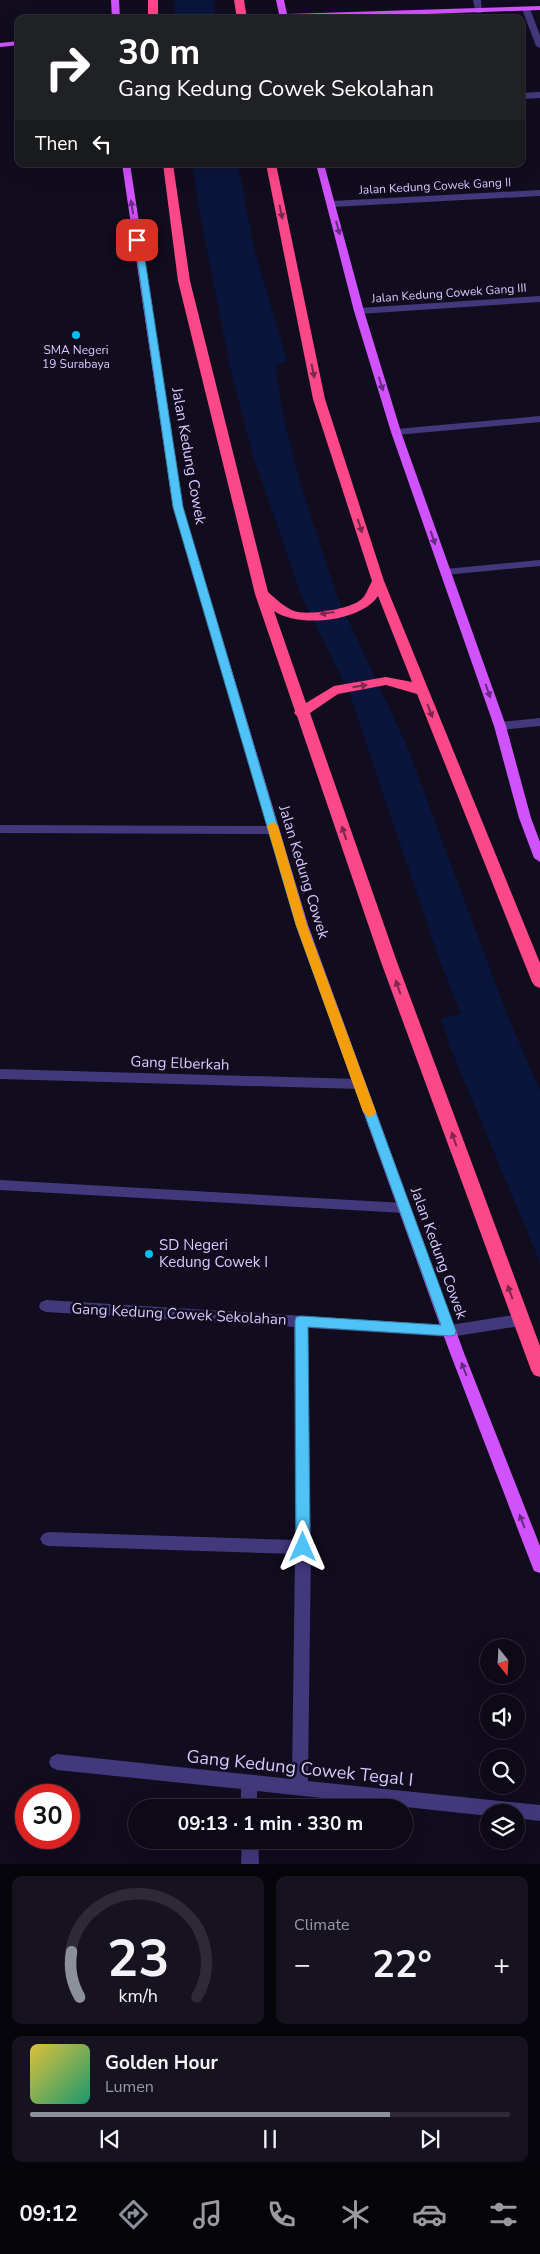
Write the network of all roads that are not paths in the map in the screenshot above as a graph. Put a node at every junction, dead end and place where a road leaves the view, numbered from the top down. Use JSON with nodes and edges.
{"nodes":[{"id":1,"x":115,"y":0,"type":"edge"},
{"id":2,"x":153,"y":0,"type":"edge"},
{"id":3,"x":240,"y":0,"type":"edge"},
{"id":4,"x":280,"y":0,"type":"edge"},
{"id":5,"x":477,"y":0,"type":"edge"},
{"id":6,"x":540,"y":8,"type":"edge"},
{"id":7,"x":526,"y":9,"type":"junction"},
{"id":8,"x":479,"y":11,"type":"junction"},
{"id":9,"x":116,"y":15,"type":"edge"},
{"id":10,"x":153,"y":15,"type":"edge"},
{"id":11,"x":242,"y":15,"type":"edge"},
{"id":12,"x":283,"y":15,"type":"edge"},
{"id":13,"x":348,"y":15,"type":"edge"},
{"id":14,"x":15,"y":43,"type":"edge"},
{"id":15,"x":0,"y":45,"type":"edge"},
{"id":16,"x":540,"y":46,"type":"edge"},
{"id":17,"x":540,"y":95,"type":"edge"},
{"id":18,"x":525,"y":96,"type":"edge"},
{"id":19,"x":126,"y":167,"type":"edge"},
{"id":20,"x":168,"y":167,"type":"edge"},
{"id":21,"x":272,"y":167,"type":"edge"},
{"id":22,"x":321,"y":167,"type":"edge"},
{"id":23,"x":540,"y":193,"type":"edge"},
{"id":24,"x":332,"y":204,"type":"junction"},
{"id":25,"x":540,"y":299,"type":"edge"},
{"id":26,"x":360,"y":311,"type":"junction"},
{"id":27,"x":540,"y":419,"type":"edge"},
{"id":28,"x":396,"y":432,"type":"junction"},
{"id":29,"x":540,"y":563,"type":"edge"},
{"id":30,"x":445,"y":572,"type":"junction"},
{"id":31,"x":378,"y":581,"type":"junction"},
{"id":32,"x":262,"y":594,"type":"junction"},
{"id":33,"x":422,"y":691,"type":"junction"},
{"id":34,"x":301,"y":713,"type":"junction"},
{"id":35,"x":540,"y":722,"type":"edge"},
{"id":36,"x":500,"y":726,"type":"junction"},
{"id":37,"x":0,"y":829,"type":"edge"},
{"id":38,"x":274,"y":830,"type":"junction"},
{"id":39,"x":540,"y":858,"type":"edge"},
{"id":40,"x":540,"y":982,"type":"edge"},
{"id":41,"x":0,"y":1074,"type":"edge"},
{"id":42,"x":359,"y":1084,"type":"junction"},
{"id":43,"x":0,"y":1185,"type":"edge"},
{"id":44,"x":404,"y":1208,"type":"junction"},
{"id":45,"x":46,"y":1306,"type":"dead end"},
{"id":46,"x":520,"y":1320,"type":"junction"},
{"id":47,"x":301,"y":1321,"type":"junction"},
{"id":48,"x":450,"y":1331,"type":"junction"},
{"id":49,"x":540,"y":1370,"type":"edge"},
{"id":50,"x":48,"y":1539,"type":"dead end"},
{"id":51,"x":303,"y":1547,"type":"junction"},
{"id":52,"x":540,"y":1566,"type":"edge"},
{"id":53,"x":57,"y":1762,"type":"dead end"},
{"id":54,"x":249,"y":1783,"type":"junction"},
{"id":55,"x":300,"y":1788,"type":"junction"},
{"id":56,"x":249,"y":1799,"type":"edge"},
{"id":57,"x":540,"y":1813,"type":"edge"},
{"id":58,"x":250,"y":1849,"type":"edge"},
{"id":59,"x":250,"y":1864,"type":"edge"}],
"edges":[{"from":1,"to":9,"type":"main road"},
{"from":2,"to":10,"type":"highway"},
{"from":3,"to":11,"type":"highway"},
{"from":4,"to":12,"type":"main road"},
{"from":5,"to":8,"type":"street"},
{"from":6,"to":7,"type":"main road"},
{"from":7,"to":8,"type":"main road"},
{"from":7,"to":16,"type":"street"},
{"from":8,"to":13,"type":"main road"},
{"from":14,"to":15,"type":"main road"},
{"from":17,"to":18,"type":"street"},
{"from":38,"to":19,"type":"main road","name":"Jalan Kedung Cowek","one_way":true},
{"from":20,"to":32,"type":"highway"},
{"from":21,"to":31,"type":"highway","one_way":true},
{"from":22,"to":24,"type":"main road"},
{"from":23,"to":24,"type":"street","name":"Jalan Kedung Cowek Gang II"},
{"from":24,"to":26,"type":"main road","one_way":true},
{"from":25,"to":26,"type":"street","name":"Jalan Kedung Cowek Gang III"},
{"from":26,"to":28,"type":"main road","one_way":true},
{"from":27,"to":28,"type":"street"},
{"from":28,"to":30,"type":"main road","one_way":true},
{"from":29,"to":30,"type":"street"},
{"from":30,"to":36,"type":"main road","one_way":true},
{"from":31,"to":32,"type":"highway","one_way":true},
{"from":31,"to":33,"type":"highway"},
{"from":32,"to":34,"type":"highway"},
{"from":34,"to":33,"type":"highway","one_way":true},
{"from":33,"to":40,"type":"highway","one_way":true},
{"from":46,"to":34,"type":"highway","one_way":true},
{"from":35,"to":36,"type":"street"},
{"from":36,"to":39,"type":"main road"},
{"from":37,"to":38,"type":"street"},
{"from":38,"to":42,"type":"main road","name":"Jalan Kedung Cowek"},
{"from":41,"to":42,"type":"street","name":"Gang Elberkah"},
{"from":42,"to":44,"type":"main road","name":"Jalan Kedung Cowek"},
{"from":43,"to":44,"type":"street"},
{"from":44,"to":48,"type":"main road","name":"Jalan Kedung Cowek"},
{"from":45,"to":47,"type":"street","name":"Gang Kedung Cowek Sekolahan"},
{"from":46,"to":48,"type":"street","name":"Gang Kedung Cowek Sekolahan"},
{"from":46,"to":49,"type":"highway"},
{"from":47,"to":48,"type":"street","name":"Gang Kedung Cowek Sekolahan"},
{"from":47,"to":51,"type":"street"},
{"from":52,"to":48,"type":"main road","name":"Jalan Kedung Cowek","one_way":true},
{"from":50,"to":51,"type":"street"},
{"from":51,"to":55,"type":"street"},
{"from":53,"to":54,"type":"street","name":"Gang Kedung Cowek Tegal I"},
{"from":54,"to":55,"type":"street","name":"Gang Kedung Cowek Tegal I"},
{"from":54,"to":56,"type":"street"},
{"from":55,"to":57,"type":"street","name":"Gang Kedung Cowek Tegal I"},
{"from":58,"to":59,"type":"street"}]}
